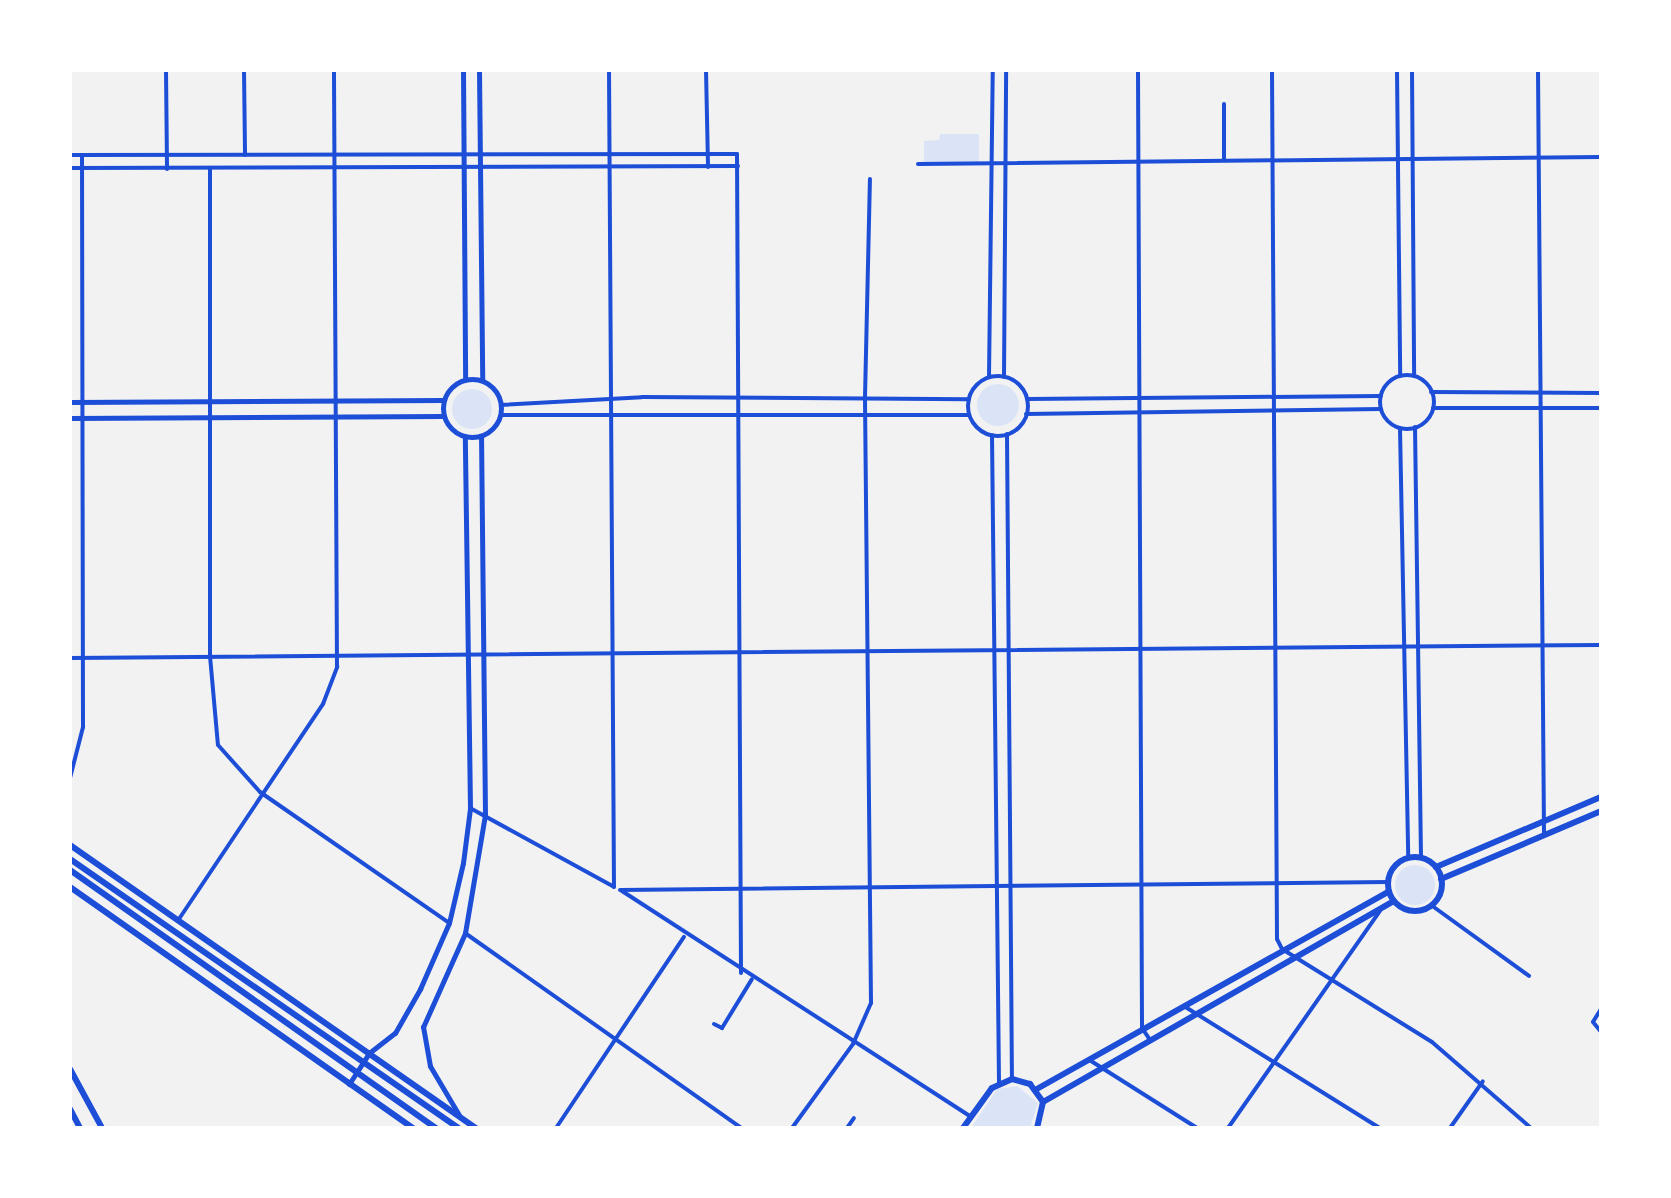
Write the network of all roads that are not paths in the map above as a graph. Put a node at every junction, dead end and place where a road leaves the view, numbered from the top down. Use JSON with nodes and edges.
{"nodes":[{"id":1,"x":166,"y":70,"type":"edge"},
{"id":2,"x":244,"y":70,"type":"edge"},
{"id":3,"x":334,"y":70,"type":"edge"},
{"id":4,"x":462,"y":70,"type":"edge"},
{"id":5,"x":479,"y":70,"type":"edge"},
{"id":6,"x":609,"y":70,"type":"edge"},
{"id":7,"x":706,"y":70,"type":"edge"},
{"id":8,"x":993,"y":70,"type":"edge"},
{"id":9,"x":1006,"y":70,"type":"edge"},
{"id":10,"x":1138,"y":70,"type":"edge"},
{"id":11,"x":1272,"y":70,"type":"edge"},
{"id":12,"x":1397,"y":70,"type":"edge"},
{"id":13,"x":1412,"y":70,"type":"edge"},
{"id":14,"x":1538,"y":70,"type":"edge"},
{"id":15,"x":1224,"y":104,"type":"dead end"},
{"id":16,"x":464,"y":153,"type":"junction"},
{"id":17,"x":167,"y":154,"type":"junction"},
{"id":18,"x":334,"y":154,"type":"junction"},
{"id":19,"x":481,"y":154,"type":"junction"},
{"id":20,"x":708,"y":154,"type":"junction"},
{"id":21,"x":70,"y":155,"type":"edge"},
{"id":22,"x":82,"y":155,"type":"junction"},
{"id":23,"x":244,"y":155,"type":"junction"},
{"id":24,"x":612,"y":155,"type":"junction"},
{"id":25,"x":1538,"y":157,"type":"junction"},
{"id":26,"x":1601,"y":157,"type":"edge"},
{"id":27,"x":1398,"y":158,"type":"junction"},
{"id":28,"x":1413,"y":158,"type":"junction"},
{"id":29,"x":1139,"y":160,"type":"junction"},
{"id":30,"x":1224,"y":160,"type":"junction"},
{"id":31,"x":1272,"y":160,"type":"junction"},
{"id":32,"x":995,"y":163,"type":"junction"},
{"id":33,"x":1007,"y":163,"type":"junction"},
{"id":34,"x":918,"y":164,"type":"dead end"},
{"id":35,"x":738,"y":166,"type":"junction"},
{"id":36,"x":708,"y":167,"type":"junction"},
{"id":37,"x":70,"y":168,"type":"edge"},
{"id":38,"x":82,"y":168,"type":"junction"},
{"id":39,"x":465,"y":168,"type":"junction"},
{"id":40,"x":482,"y":168,"type":"junction"},
{"id":41,"x":612,"y":168,"type":"junction"},
{"id":42,"x":167,"y":169,"type":"junction"},
{"id":43,"x":210,"y":169,"type":"junction"},
{"id":44,"x":335,"y":169,"type":"junction"},
{"id":45,"x":870,"y":179,"type":"dead end"},
{"id":46,"x":1004,"y":376,"type":"junction"},
{"id":47,"x":1400,"y":376,"type":"junction"},
{"id":48,"x":1414,"y":376,"type":"junction"},
{"id":49,"x":989,"y":377,"type":"junction"},
{"id":50,"x":465,"y":380,"type":"junction"},
{"id":51,"x":482,"y":380,"type":"junction"},
{"id":52,"x":1432,"y":392,"type":"junction"},
{"id":53,"x":1539,"y":393,"type":"junction"},
{"id":54,"x":1601,"y":393,"type":"edge"},
{"id":55,"x":1141,"y":396,"type":"junction"},
{"id":56,"x":1275,"y":396,"type":"junction"},
{"id":57,"x":1380,"y":396,"type":"junction"},
{"id":58,"x":737,"y":397,"type":"junction"},
{"id":59,"x":865,"y":397,"type":"junction"},
{"id":60,"x":338,"y":398,"type":"junction"},
{"id":61,"x":614,"y":398,"type":"junction"},
{"id":62,"x":1026,"y":399,"type":"junction"},
{"id":63,"x":444,"y":400,"type":"junction"},
{"id":64,"x":969,"y":400,"type":"junction"},
{"id":65,"x":209,"y":401,"type":"junction"},
{"id":66,"x":70,"y":402,"type":"edge"},
{"id":67,"x":82,"y":402,"type":"junction"},
{"id":68,"x":501,"y":405,"type":"junction"},
{"id":69,"x":1539,"y":407,"type":"junction"},
{"id":70,"x":1432,"y":408,"type":"junction"},
{"id":71,"x":1601,"y":408,"type":"edge"},
{"id":72,"x":1141,"y":410,"type":"junction"},
{"id":73,"x":1274,"y":410,"type":"junction"},
{"id":74,"x":1381,"y":410,"type":"junction"},
{"id":75,"x":865,"y":412,"type":"junction"},
{"id":76,"x":614,"y":413,"type":"junction"},
{"id":77,"x":738,"y":413,"type":"junction"},
{"id":78,"x":1026,"y":414,"type":"junction"},
{"id":79,"x":501,"y":415,"type":"junction"},
{"id":80,"x":970,"y":415,"type":"junction"},
{"id":81,"x":338,"y":416,"type":"junction"},
{"id":82,"x":444,"y":416,"type":"junction"},
{"id":83,"x":209,"y":417,"type":"junction"},
{"id":84,"x":70,"y":418,"type":"edge"},
{"id":85,"x":82,"y":418,"type":"junction"},
{"id":86,"x":1415,"y":427,"type":"junction"},
{"id":87,"x":1400,"y":428,"type":"junction"},
{"id":88,"x":1007,"y":434,"type":"junction"},
{"id":89,"x":992,"y":435,"type":"junction"},
{"id":90,"x":465,"y":436,"type":"junction"},
{"id":91,"x":481,"y":436,"type":"junction"},
{"id":92,"x":1540,"y":645,"type":"junction"},
{"id":93,"x":1601,"y":645,"type":"edge"},
{"id":94,"x":1402,"y":646,"type":"junction"},
{"id":95,"x":1416,"y":646,"type":"junction"},
{"id":96,"x":1274,"y":647,"type":"junction"},
{"id":97,"x":1143,"y":648,"type":"junction"},
{"id":98,"x":997,"y":650,"type":"junction"},
{"id":99,"x":1011,"y":650,"type":"junction"},
{"id":100,"x":870,"y":651,"type":"junction"},
{"id":101,"x":740,"y":652,"type":"junction"},
{"id":102,"x":614,"y":653,"type":"junction"},
{"id":103,"x":468,"y":654,"type":"junction"},
{"id":104,"x":484,"y":654,"type":"junction"},
{"id":105,"x":210,"y":656,"type":"junction"},
{"id":106,"x":338,"y":656,"type":"junction"},
{"id":107,"x":70,"y":658,"type":"edge"},
{"id":108,"x":83,"y":658,"type":"junction"},
{"id":109,"x":70,"y":778,"type":"edge"},
{"id":110,"x":260,"y":792,"type":"junction"},
{"id":111,"x":1601,"y":797,"type":"edge"},
{"id":112,"x":470,"y":808,"type":"junction"},
{"id":113,"x":1601,"y":810,"type":"edge"},
{"id":114,"x":485,"y":816,"type":"junction"},
{"id":115,"x":1544,"y":821,"type":"junction"},
{"id":116,"x":1544,"y":834,"type":"junction"},
{"id":117,"x":70,"y":845,"type":"edge"},
{"id":118,"x":1408,"y":858,"type":"junction"},
{"id":119,"x":1421,"y":858,"type":"junction"},
{"id":120,"x":70,"y":859,"type":"edge"},
{"id":121,"x":1436,"y":868,"type":"junction"},
{"id":122,"x":70,"y":870,"type":"edge"},
{"id":123,"x":1441,"y":880,"type":"junction"},
{"id":124,"x":1276,"y":883,"type":"junction"},
{"id":125,"x":1144,"y":884,"type":"junction"},
{"id":126,"x":998,"y":885,"type":"junction"},
{"id":127,"x":1012,"y":885,"type":"junction"},
{"id":128,"x":70,"y":886,"type":"edge"},
{"id":129,"x":871,"y":886,"type":"junction"},
{"id":130,"x":1388,"y":886,"type":"junction"},
{"id":131,"x":742,"y":887,"type":"junction"},
{"id":132,"x":617,"y":888,"type":"junction"},
{"id":133,"x":1394,"y":901,"type":"junction"},
{"id":134,"x":1384,"y":906,"type":"junction"},
{"id":135,"x":1431,"y":906,"type":"junction"},
{"id":136,"x":178,"y":920,"type":"junction"},
{"id":137,"x":449,"y":922,"type":"junction"},
{"id":138,"x":464,"y":933,"type":"junction"},
{"id":139,"x":684,"y":937,"type":"junction"},
{"id":140,"x":1282,"y":949,"type":"junction"},
{"id":141,"x":1296,"y":957,"type":"junction"},
{"id":142,"x":742,"y":973,"type":"junction"},
{"id":143,"x":1529,"y":976,"type":"dead end"},
{"id":144,"x":752,"y":979,"type":"junction"},
{"id":145,"x":1332,"y":980,"type":"junction"},
{"id":146,"x":1182,"y":1006,"type":"junction"},
{"id":147,"x":1601,"y":1009,"type":"edge"},
{"id":148,"x":1196,"y":1014,"type":"junction"},
{"id":149,"x":714,"y":1024,"type":"dead end"},
{"id":150,"x":1142,"y":1028,"type":"junction"},
{"id":151,"x":1601,"y":1032,"type":"edge"},
{"id":152,"x":616,"y":1040,"type":"junction"},
{"id":153,"x":1150,"y":1040,"type":"junction"},
{"id":154,"x":854,"y":1044,"type":"junction"},
{"id":155,"x":369,"y":1053,"type":"junction"},
{"id":156,"x":1088,"y":1060,"type":"junction"},
{"id":157,"x":1274,"y":1062,"type":"junction"},
{"id":158,"x":364,"y":1063,"type":"junction"},
{"id":159,"x":1102,"y":1068,"type":"junction"},
{"id":160,"x":70,"y":1069,"type":"edge"},
{"id":161,"x":357,"y":1073,"type":"junction"},
{"id":162,"x":1012,"y":1080,"type":"junction"},
{"id":163,"x":1483,"y":1081,"type":"junction"},
{"id":164,"x":999,"y":1082,"type":"junction"},
{"id":165,"x":350,"y":1084,"type":"junction"},
{"id":166,"x":1035,"y":1090,"type":"junction"},
{"id":167,"x":1042,"y":1102,"type":"junction"},
{"id":168,"x":70,"y":1109,"type":"edge"},
{"id":169,"x":971,"y":1117,"type":"junction"},
{"id":170,"x":460,"y":1118,"type":"junction"},
{"id":171,"x":854,"y":1118,"type":"dead end"},
{"id":172,"x":80,"y":1128,"type":"edge"},
{"id":173,"x":102,"y":1128,"type":"edge"},
{"id":174,"x":414,"y":1128,"type":"edge"},
{"id":175,"x":436,"y":1128,"type":"edge"},
{"id":176,"x":458,"y":1128,"type":"edge"},
{"id":177,"x":476,"y":1128,"type":"edge"},
{"id":178,"x":556,"y":1128,"type":"edge"},
{"id":179,"x":742,"y":1128,"type":"edge"},
{"id":180,"x":792,"y":1128,"type":"edge"},
{"id":181,"x":847,"y":1128,"type":"edge"},
{"id":182,"x":963,"y":1128,"type":"edge"},
{"id":183,"x":1036,"y":1128,"type":"edge"},
{"id":184,"x":1197,"y":1128,"type":"edge"},
{"id":185,"x":1228,"y":1128,"type":"edge"},
{"id":186,"x":1380,"y":1128,"type":"edge"},
{"id":187,"x":1450,"y":1128,"type":"edge"},
{"id":188,"x":1530,"y":1128,"type":"edge"}],
"edges":[{"from":1,"to":17,"type":"street"},
{"from":2,"to":23,"type":"street"},
{"from":3,"to":18,"type":"street"},
{"from":4,"to":16,"type":"street"},
{"from":5,"to":19,"type":"street"},
{"from":6,"to":24,"type":"street"},
{"from":7,"to":20,"type":"street"},
{"from":8,"to":32,"type":"street"},
{"from":9,"to":33,"type":"street"},
{"from":10,"to":29,"type":"street"},
{"from":11,"to":31,"type":"street"},
{"from":12,"to":27,"type":"street"},
{"from":13,"to":28,"type":"street"},
{"from":14,"to":25,"type":"street"},
{"from":15,"to":30,"type":"street"},
{"from":16,"to":18,"type":"street"},
{"from":16,"to":19,"type":"street"},
{"from":16,"to":39,"type":"street"},
{"from":17,"to":22,"type":"street"},
{"from":17,"to":23,"type":"street"},
{"from":17,"to":42,"type":"street"},
{"from":18,"to":23,"type":"street"},
{"from":18,"to":44,"type":"street"},
{"from":19,"to":24,"type":"street"},
{"from":19,"to":40,"type":"street"},
{"from":20,"to":24,"type":"street"},
{"from":20,"to":35,"type":"street"},
{"from":20,"to":36,"type":"street"},
{"from":21,"to":22,"type":"street"},
{"from":22,"to":38,"type":"street"},
{"from":24,"to":41,"type":"street"},
{"from":25,"to":26,"type":"street"},
{"from":25,"to":28,"type":"street"},
{"from":25,"to":53,"type":"street"},
{"from":27,"to":28,"type":"street"},
{"from":27,"to":31,"type":"street"},
{"from":27,"to":47,"type":"street"},
{"from":28,"to":48,"type":"street"},
{"from":29,"to":30,"type":"street"},
{"from":29,"to":33,"type":"street"},
{"from":29,"to":55,"type":"street"},
{"from":30,"to":31,"type":"street"},
{"from":31,"to":56,"type":"street"},
{"from":32,"to":33,"type":"street"},
{"from":32,"to":34,"type":"street"},
{"from":32,"to":49,"type":"street"},
{"from":33,"to":46,"type":"street"},
{"from":35,"to":36,"type":"street"},
{"from":35,"to":58,"type":"street"},
{"from":36,"to":41,"type":"street"},
{"from":37,"to":38,"type":"street"},
{"from":38,"to":42,"type":"street"},
{"from":38,"to":67,"type":"street"},
{"from":39,"to":40,"type":"street"},
{"from":39,"to":44,"type":"street"},
{"from":39,"to":50,"type":"street"},
{"from":40,"to":41,"type":"street"},
{"from":40,"to":51,"type":"street"},
{"from":41,"to":61,"type":"street"},
{"from":42,"to":43,"type":"street"},
{"from":43,"to":44,"type":"street"},
{"from":43,"to":65,"type":"street"},
{"from":44,"to":60,"type":"street"},
{"from":45,"to":59,"type":"street"},
{"from":46,"to":49,"type":"street"},
{"from":46,"to":62,"type":"street"},
{"from":47,"to":48,"type":"street"},
{"from":47,"to":57,"type":"street"},
{"from":48,"to":52,"type":"street"},
{"from":49,"to":64,"type":"street"},
{"from":50,"to":51,"type":"street"},
{"from":50,"to":63,"type":"street"},
{"from":51,"to":68,"type":"street"},
{"from":52,"to":53,"type":"street"},
{"from":52,"to":70,"type":"street"},
{"from":53,"to":54,"type":"street"},
{"from":53,"to":69,"type":"street"},
{"from":55,"to":56,"type":"street"},
{"from":55,"to":62,"type":"street"},
{"from":55,"to":72,"type":"street"},
{"from":56,"to":57,"type":"street"},
{"from":56,"to":73,"type":"street"},
{"from":57,"to":74,"type":"street"},
{"from":58,"to":59,"type":"street"},
{"from":58,"to":61,"type":"street"},
{"from":58,"to":77,"type":"street"},
{"from":59,"to":64,"type":"street"},
{"from":59,"to":75,"type":"street"},
{"from":60,"to":63,"type":"street"},
{"from":60,"to":65,"type":"street"},
{"from":60,"to":81,"type":"street"},
{"from":61,"to":68,"type":"street"},
{"from":61,"to":76,"type":"street"},
{"from":62,"to":78,"type":"street"},
{"from":63,"to":82,"type":"street"},
{"from":64,"to":80,"type":"street"},
{"from":65,"to":67,"type":"street"},
{"from":65,"to":83,"type":"street"},
{"from":66,"to":67,"type":"street"},
{"from":67,"to":85,"type":"street"},
{"from":68,"to":79,"type":"street"},
{"from":69,"to":70,"type":"street"},
{"from":69,"to":71,"type":"street"},
{"from":69,"to":92,"type":"street"},
{"from":70,"to":86,"type":"street"},
{"from":72,"to":73,"type":"street"},
{"from":72,"to":78,"type":"street"},
{"from":72,"to":97,"type":"street"},
{"from":73,"to":74,"type":"street"},
{"from":73,"to":96,"type":"street"},
{"from":74,"to":87,"type":"street"},
{"from":75,"to":77,"type":"street"},
{"from":75,"to":80,"type":"street"},
{"from":75,"to":100,"type":"street"},
{"from":76,"to":77,"type":"street"},
{"from":76,"to":79,"type":"street"},
{"from":76,"to":102,"type":"street"},
{"from":77,"to":101,"type":"street"},
{"from":78,"to":88,"type":"street"},
{"from":79,"to":91,"type":"street"},
{"from":80,"to":89,"type":"street"},
{"from":81,"to":82,"type":"street"},
{"from":81,"to":83,"type":"street"},
{"from":81,"to":106,"type":"street"},
{"from":82,"to":90,"type":"street"},
{"from":83,"to":85,"type":"street"},
{"from":83,"to":105,"type":"street"},
{"from":84,"to":85,"type":"street"},
{"from":85,"to":108,"type":"street"},
{"from":86,"to":87,"type":"street"},
{"from":86,"to":95,"type":"street"},
{"from":87,"to":94,"type":"street"},
{"from":88,"to":89,"type":"street"},
{"from":88,"to":99,"type":"street"},
{"from":89,"to":98,"type":"street"},
{"from":90,"to":91,"type":"street"},
{"from":90,"to":103,"type":"street"},
{"from":91,"to":104,"type":"street"},
{"from":92,"to":93,"type":"street"},
{"from":92,"to":95,"type":"street"},
{"from":92,"to":115,"type":"street"},
{"from":94,"to":95,"type":"street"},
{"from":94,"to":96,"type":"street"},
{"from":94,"to":118,"type":"street"},
{"from":95,"to":119,"type":"street"},
{"from":96,"to":97,"type":"street"},
{"from":96,"to":124,"type":"street"},
{"from":97,"to":99,"type":"street"},
{"from":97,"to":125,"type":"street"},
{"from":98,"to":99,"type":"street"},
{"from":98,"to":100,"type":"street"},
{"from":98,"to":126,"type":"street"},
{"from":99,"to":127,"type":"street"},
{"from":100,"to":101,"type":"street"},
{"from":100,"to":129,"type":"street"},
{"from":101,"to":102,"type":"street"},
{"from":101,"to":131,"type":"street"},
{"from":102,"to":104,"type":"street"},
{"from":102,"to":132,"type":"street"},
{"from":103,"to":104,"type":"street"},
{"from":103,"to":106,"type":"street"},
{"from":103,"to":112,"type":"street"},
{"from":104,"to":114,"type":"street"},
{"from":105,"to":106,"type":"street"},
{"from":105,"to":108,"type":"street"},
{"from":105,"to":110,"type":"street"},
{"from":106,"to":110,"type":"street"},
{"from":107,"to":108,"type":"street"},
{"from":108,"to":109,"type":"street"},
{"from":110,"to":136,"type":"street"},
{"from":110,"to":137,"type":"street"},
{"from":111,"to":115,"type":"main road"},
{"from":112,"to":114,"type":"street"},
{"from":112,"to":137,"type":"street"},
{"from":113,"to":116,"type":"main road"},
{"from":114,"to":132,"type":"street"},
{"from":114,"to":138,"type":"street"},
{"from":115,"to":116,"type":"street"},
{"from":115,"to":121,"type":"main road"},
{"from":116,"to":123,"type":"main road"},
{"from":117,"to":136,"type":"main road"},
{"from":118,"to":119,"type":"main road"},
{"from":118,"to":130,"type":"main road"},
{"from":119,"to":121,"type":"main road"},
{"from":120,"to":158,"type":"main road"},
{"from":121,"to":123,"type":"main road"},
{"from":122,"to":161,"type":"main road"},
{"from":123,"to":135,"type":"main road"},
{"from":124,"to":125,"type":"street"},
{"from":124,"to":130,"type":"street"},
{"from":124,"to":140,"type":"street"},
{"from":125,"to":127,"type":"street"},
{"from":125,"to":150,"type":"street"},
{"from":126,"to":127,"type":"street"},
{"from":126,"to":129,"type":"street"},
{"from":126,"to":164,"type":"street"},
{"from":127,"to":162,"type":"street"},
{"from":128,"to":165,"type":"main road"},
{"from":129,"to":131,"type":"street"},
{"from":129,"to":154,"type":"street"},
{"from":130,"to":133,"type":"main road"},
{"from":130,"to":140,"type":"main road"},
{"from":131,"to":132,"type":"street"},
{"from":131,"to":142,"type":"street"},
{"from":132,"to":139,"type":"street"},
{"from":133,"to":134,"type":"main road"},
{"from":133,"to":135,"type":"main road"},
{"from":134,"to":141,"type":"main road"},
{"from":134,"to":145,"type":"street"},
{"from":135,"to":143,"type":"street"},
{"from":136,"to":155,"type":"main road"},
{"from":137,"to":155,"type":"street"},
{"from":138,"to":152,"type":"street"},
{"from":138,"to":170,"type":"street"},
{"from":139,"to":142,"type":"street"},
{"from":139,"to":152,"type":"street"},
{"from":140,"to":141,"type":"street"},
{"from":140,"to":146,"type":"main road"},
{"from":141,"to":145,"type":"street"},
{"from":141,"to":148,"type":"main road"},
{"from":142,"to":144,"type":"street"},
{"from":144,"to":149,"type":"street"},
{"from":144,"to":154,"type":"street"},
{"from":145,"to":157,"type":"street"},
{"from":145,"to":163,"type":"street"},
{"from":146,"to":148,"type":"street"},
{"from":146,"to":150,"type":"main road"},
{"from":147,"to":151,"type":"street"},
{"from":148,"to":153,"type":"main road"},
{"from":148,"to":157,"type":"street"},
{"from":150,"to":153,"type":"street"},
{"from":150,"to":156,"type":"main road"},
{"from":152,"to":178,"type":"street"},
{"from":152,"to":179,"type":"street"},
{"from":153,"to":159,"type":"main road"},
{"from":154,"to":169,"type":"street"},
{"from":154,"to":180,"type":"street"},
{"from":155,"to":158,"type":"street"},
{"from":155,"to":170,"type":"main road"},
{"from":156,"to":159,"type":"street"},
{"from":156,"to":166,"type":"main road"},
{"from":157,"to":185,"type":"street"},
{"from":157,"to":186,"type":"street"},
{"from":158,"to":161,"type":"street"},
{"from":158,"to":176,"type":"main road"},
{"from":159,"to":167,"type":"main road"},
{"from":159,"to":184,"type":"street"},
{"from":160,"to":173,"type":"main road"},
{"from":161,"to":165,"type":"street"},
{"from":161,"to":175,"type":"main road"},
{"from":162,"to":164,"type":"main road"},
{"from":162,"to":166,"type":"main road"},
{"from":163,"to":187,"type":"street"},
{"from":163,"to":188,"type":"street"},
{"from":164,"to":169,"type":"main road"},
{"from":165,"to":174,"type":"main road"},
{"from":166,"to":167,"type":"main road"},
{"from":167,"to":183,"type":"main road"},
{"from":168,"to":172,"type":"main road"},
{"from":169,"to":182,"type":"main road"},
{"from":170,"to":177,"type":"main road"},
{"from":171,"to":181,"type":"street"}]}
